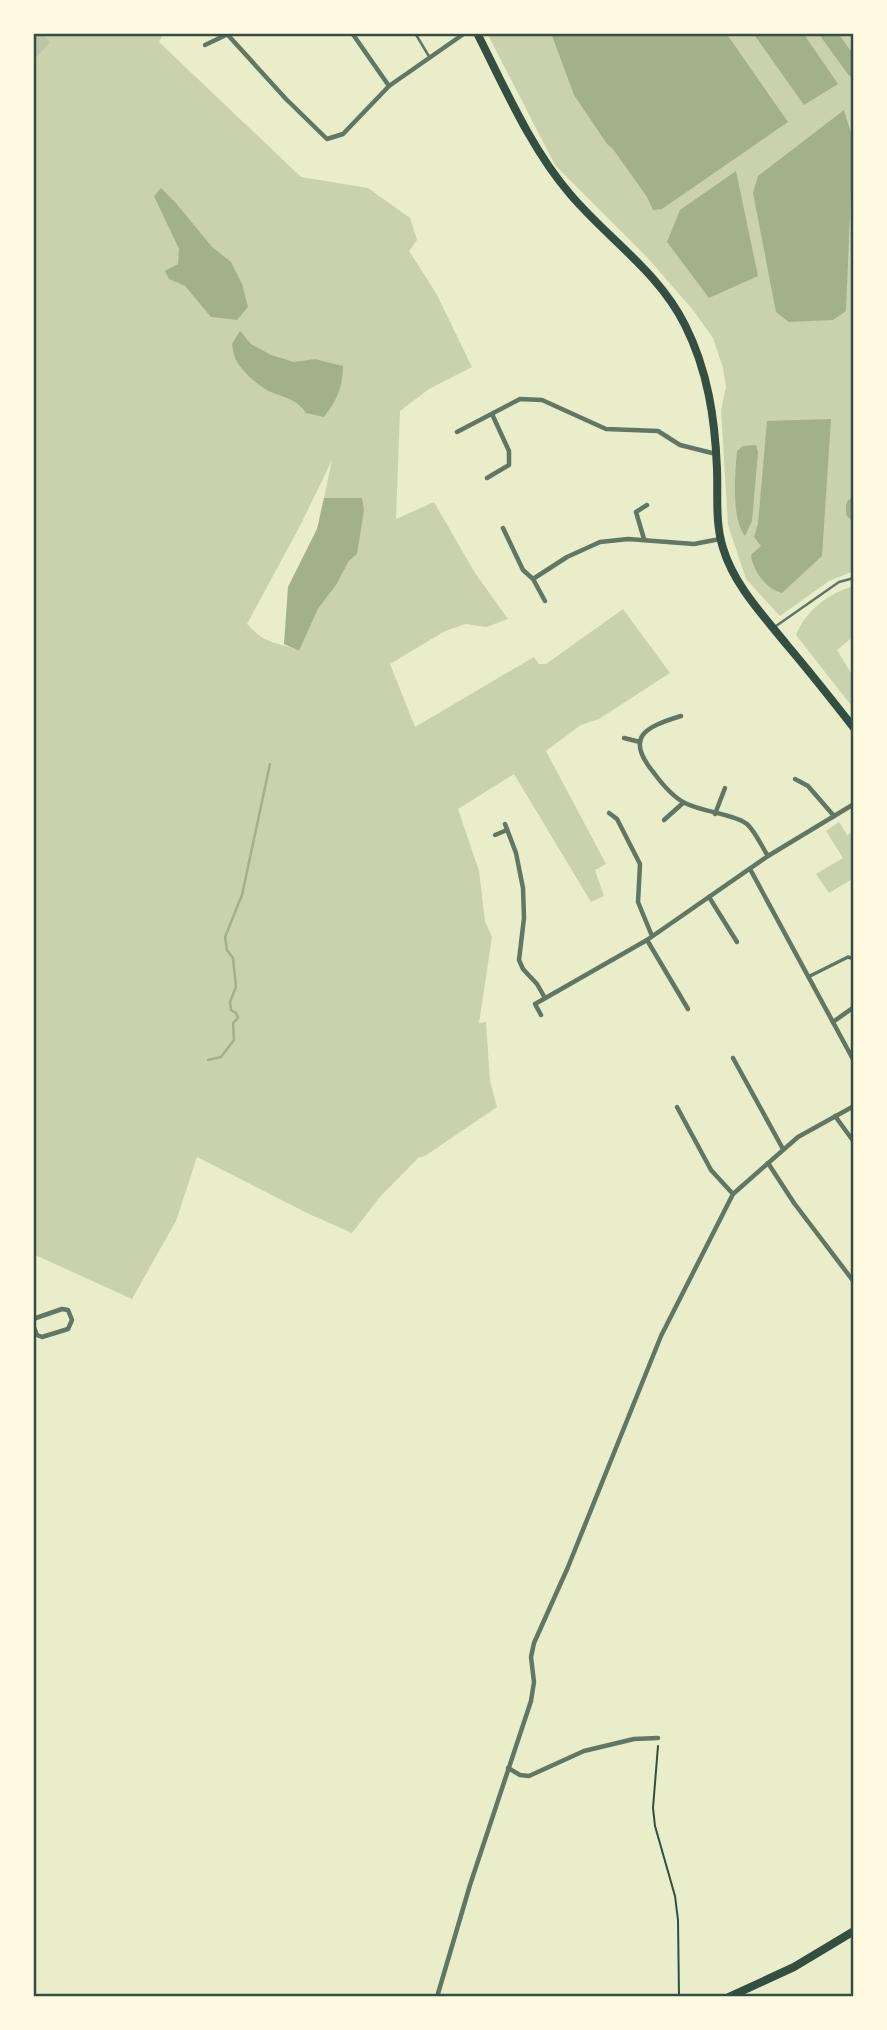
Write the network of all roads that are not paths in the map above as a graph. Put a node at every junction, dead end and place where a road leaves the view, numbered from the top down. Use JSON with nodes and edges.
{"nodes":[{"id":1,"x":352,"y":33,"type":"edge"},
{"id":2,"x":415,"y":33,"type":"edge"},
{"id":3,"x":465,"y":33,"type":"edge"},
{"id":4,"x":477,"y":33,"type":"edge"},
{"id":5,"x":228,"y":34,"type":"edge"},
{"id":6,"x":205,"y":45,"type":"dead end"},
{"id":7,"x":430,"y":58,"type":"junction"},
{"id":8,"x":389,"y":86,"type":"junction"},
{"id":9,"x":492,"y":414,"type":"junction"},
{"id":10,"x":457,"y":432,"type":"dead end"},
{"id":11,"x":717,"y":454,"type":"junction"},
{"id":12,"x":487,"y":478,"type":"dead end"},
{"id":13,"x":647,"y":505,"type":"dead end"},
{"id":14,"x":503,"y":528,"type":"dead end"},
{"id":15,"x":721,"y":539,"type":"junction"},
{"id":16,"x":644,"y":540,"type":"junction"},
{"id":17,"x":854,"y":578,"type":"edge"},
{"id":18,"x":533,"y":579,"type":"junction"},
{"id":19,"x":545,"y":601,"type":"dead end"},
{"id":20,"x":773,"y":628,"type":"junction"},
{"id":21,"x":681,"y":716,"type":"dead end"},
{"id":22,"x":854,"y":727,"type":"edge"},
{"id":23,"x":624,"y":738,"type":"dead end"},
{"id":24,"x":640,"y":742,"type":"junction"},
{"id":25,"x":795,"y":779,"type":"dead end"},
{"id":26,"x":725,"y":788,"type":"dead end"},
{"id":27,"x":683,"y":803,"type":"junction"},
{"id":28,"x":854,"y":804,"type":"edge"},
{"id":29,"x":609,"y":813,"type":"dead end"},
{"id":30,"x":715,"y":814,"type":"junction"},
{"id":31,"x":834,"y":816,"type":"junction"},
{"id":32,"x":664,"y":820,"type":"dead end"},
{"id":33,"x":495,"y":835,"type":"dead end"},
{"id":34,"x":768,"y":856,"type":"junction"},
{"id":35,"x":750,"y":869,"type":"junction"},
{"id":36,"x":709,"y":897,"type":"junction"},
{"id":37,"x":649,"y":938,"type":"junction"},
{"id":38,"x":737,"y":942,"type":"dead end"},
{"id":39,"x":854,"y":959,"type":"edge"},
{"id":40,"x":808,"y":977,"type":"junction"},
{"id":41,"x":545,"y":998,"type":"junction"},
{"id":42,"x":854,"y":1007,"type":"edge"},
{"id":43,"x":688,"y":1009,"type":"dead end"},
{"id":44,"x":541,"y":1015,"type":"dead end"},
{"id":45,"x":833,"y":1022,"type":"junction"},
{"id":46,"x":733,"y":1058,"type":"dead end"},
{"id":47,"x":854,"y":1061,"type":"edge"},
{"id":48,"x":854,"y":1106,"type":"edge"},
{"id":49,"x":677,"y":1107,"type":"dead end"},
{"id":50,"x":835,"y":1116,"type":"junction"},
{"id":51,"x":854,"y":1142,"type":"edge"},
{"id":52,"x":783,"y":1149,"type":"junction"},
{"id":53,"x":768,"y":1163,"type":"junction"},
{"id":54,"x":733,"y":1194,"type":"junction"},
{"id":55,"x":854,"y":1282,"type":"edge"},
{"id":56,"x":33,"y":1319,"type":"edge"},
{"id":57,"x":34,"y":1328,"type":"edge"},
{"id":58,"x":657,"y":1738,"type":"road end"},
{"id":59,"x":508,"y":1768,"type":"junction"},
{"id":60,"x":854,"y":1931,"type":"edge"},
{"id":61,"x":437,"y":1997,"type":"edge"},
{"id":62,"x":729,"y":1997,"type":"edge"}],
"edges":[{"from":1,"to":8,"type":"street"},
{"from":2,"to":7,"type":"lane"},
{"from":3,"to":7,"type":"street"},
{"from":4,"to":11,"type":"main road"},
{"from":5,"to":6,"type":"street"},
{"from":5,"to":8,"type":"street"},
{"from":7,"to":8,"type":"street"},
{"from":9,"to":10,"type":"street"},
{"from":9,"to":11,"type":"street"},
{"from":9,"to":12,"type":"street"},
{"from":11,"to":15,"type":"main road"},
{"from":13,"to":16,"type":"street"},
{"from":14,"to":18,"type":"street"},
{"from":15,"to":16,"type":"street"},
{"from":15,"to":20,"type":"main road"},
{"from":16,"to":18,"type":"street"},
{"from":17,"to":20,"type":"lane"},
{"from":18,"to":19,"type":"street"},
{"from":20,"to":22,"type":"main road"},
{"from":21,"to":24,"type":"street"},
{"from":23,"to":24,"type":"street"},
{"from":24,"to":27,"type":"street"},
{"from":25,"to":31,"type":"street"},
{"from":26,"to":30,"type":"street"},
{"from":27,"to":30,"type":"street"},
{"from":27,"to":32,"type":"street"},
{"from":28,"to":31,"type":"street"},
{"from":29,"to":37,"type":"street"},
{"from":30,"to":34,"type":"street"},
{"from":31,"to":34,"type":"street"},
{"from":33,"to":41,"type":"street"},
{"from":34,"to":35,"type":"street"},
{"from":35,"to":36,"type":"street"},
{"from":35,"to":40,"type":"street"},
{"from":36,"to":37,"type":"street"},
{"from":36,"to":38,"type":"street"},
{"from":37,"to":41,"type":"street"},
{"from":37,"to":43,"type":"street"},
{"from":39,"to":40,"type":"street"},
{"from":40,"to":45,"type":"street"},
{"from":41,"to":44,"type":"street"},
{"from":42,"to":45,"type":"street"},
{"from":45,"to":47,"type":"street"},
{"from":46,"to":52,"type":"street"},
{"from":48,"to":50,"type":"street"},
{"from":49,"to":54,"type":"street"},
{"from":50,"to":51,"type":"street"},
{"from":50,"to":52,"type":"street"},
{"from":52,"to":53,"type":"street"},
{"from":53,"to":54,"type":"street"},
{"from":53,"to":55,"type":"street"},
{"from":54,"to":59,"type":"street"},
{"from":56,"to":57,"type":"street"},
{"from":58,"to":59,"type":"street"},
{"from":59,"to":61,"type":"street"},
{"from":60,"to":62,"type":"main road"}]}
